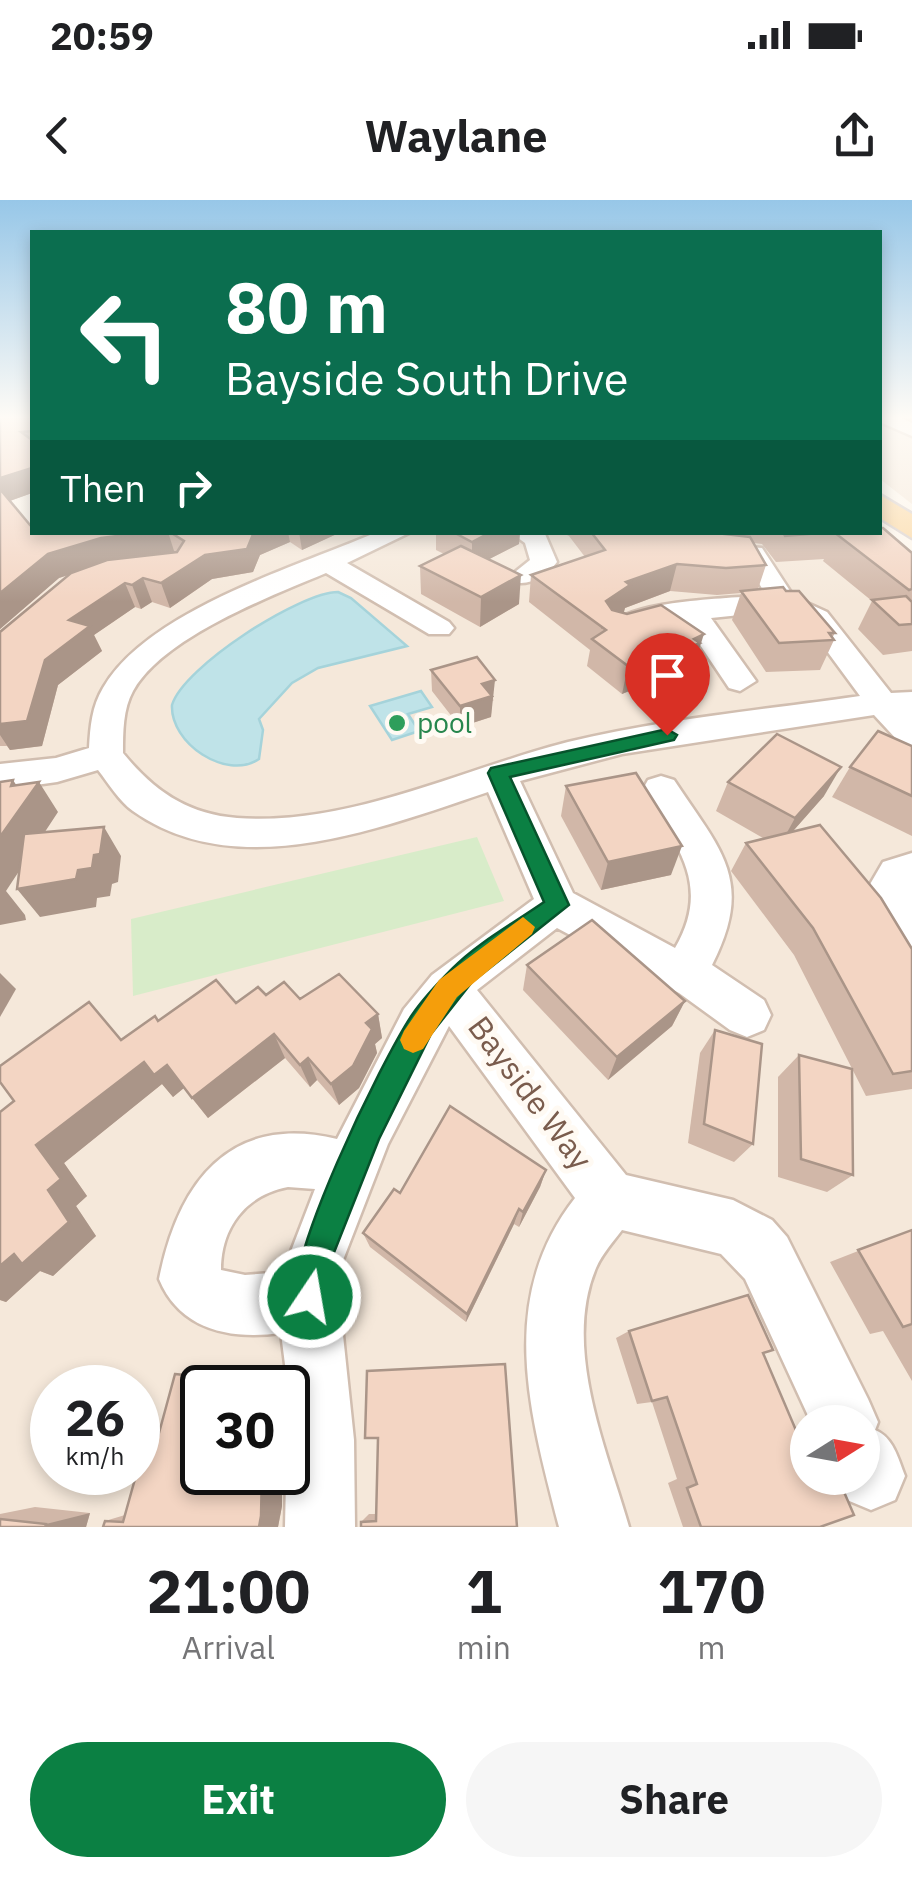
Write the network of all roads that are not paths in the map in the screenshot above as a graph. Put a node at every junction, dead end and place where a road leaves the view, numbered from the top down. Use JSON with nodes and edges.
{"nodes":[{"id":1,"x":882,"y":506,"type":"edge"},
{"id":2,"x":912,"y":529,"type":"edge"},
{"id":3,"x":393,"y":535,"type":"edge"},
{"id":4,"x":527,"y":535,"type":"edge"},
{"id":5,"x":691,"y":548,"type":"edge"},
{"id":6,"x":330,"y":564,"type":"junction"},
{"id":7,"x":523,"y":576,"type":"edge"},
{"id":8,"x":783,"y":602,"type":"junction"},
{"id":9,"x":691,"y":610,"type":"junction"},
{"id":10,"x":439,"y":628,"type":"dead end"},
{"id":11,"x":620,"y":629,"type":"edge"},
{"id":12,"x":740,"y":681,"type":"dead end"},
{"id":13,"x":906,"y":708,"type":"edge"},
{"id":14,"x":550,"y":722,"type":"dead end"},
{"id":15,"x":570,"y":754,"type":"junction"},
{"id":16,"x":106,"y":755,"type":"junction"},
{"id":17,"x":498,"y":773,"type":"junction"},
{"id":18,"x":0,"y":776,"type":"edge"},
{"id":19,"x":660,"y":789,"type":"dead end"},
{"id":20,"x":912,"y":869,"type":"edge"},
{"id":21,"x":558,"y":905,"type":"junction"},
{"id":22,"x":912,"y":931,"type":"edge"},
{"id":23,"x":684,"y":974,"type":"junction"},
{"id":24,"x":448,"y":988,"type":"junction"},
{"id":25,"x":747,"y":1015,"type":"dead end"},
{"id":26,"x":352,"y":1170,"type":"junction"},
{"id":27,"x":610,"y":1199,"type":"junction"},
{"id":28,"x":310,"y":1297,"type":"junction"},
{"id":29,"x":837,"y":1405,"type":"edge"},
{"id":30,"x":320,"y":1527,"type":"edge"},
{"id":31,"x":594,"y":1527,"type":"edge"}],
"edges":[{"from":1,"to":2,"type":"main road"},
{"from":3,"to":6,"type":"street"},
{"from":4,"to":7,"type":"street"},
{"from":5,"to":8,"type":"street"},
{"from":6,"to":10,"type":"street"},
{"from":6,"to":16,"type":"street"},
{"from":8,"to":9,"type":"street"},
{"from":8,"to":13,"type":"street"},
{"from":9,"to":11,"type":"street"},
{"from":9,"to":12,"type":"street"},
{"from":13,"to":15,"type":"street"},
{"from":14,"to":15,"type":"street"},
{"from":15,"to":17,"type":"street"},
{"from":16,"to":17,"type":"street"},
{"from":16,"to":18,"type":"street"},
{"from":17,"to":21,"type":"street"},
{"from":19,"to":23,"type":"street"},
{"from":20,"to":22,"type":"street"},
{"from":21,"to":23,"type":"street"},
{"from":21,"to":24,"type":"street"},
{"from":23,"to":25,"type":"street"},
{"from":24,"to":26,"type":"street"},
{"from":24,"to":27,"type":"street","name":"Bayside Way"},
{"from":26,"to":28,"type":"street"},
{"from":26,"to":28,"type":"street"},
{"from":27,"to":29,"type":"street"},
{"from":27,"to":31,"type":"street"},
{"from":28,"to":30,"type":"street"}]}
